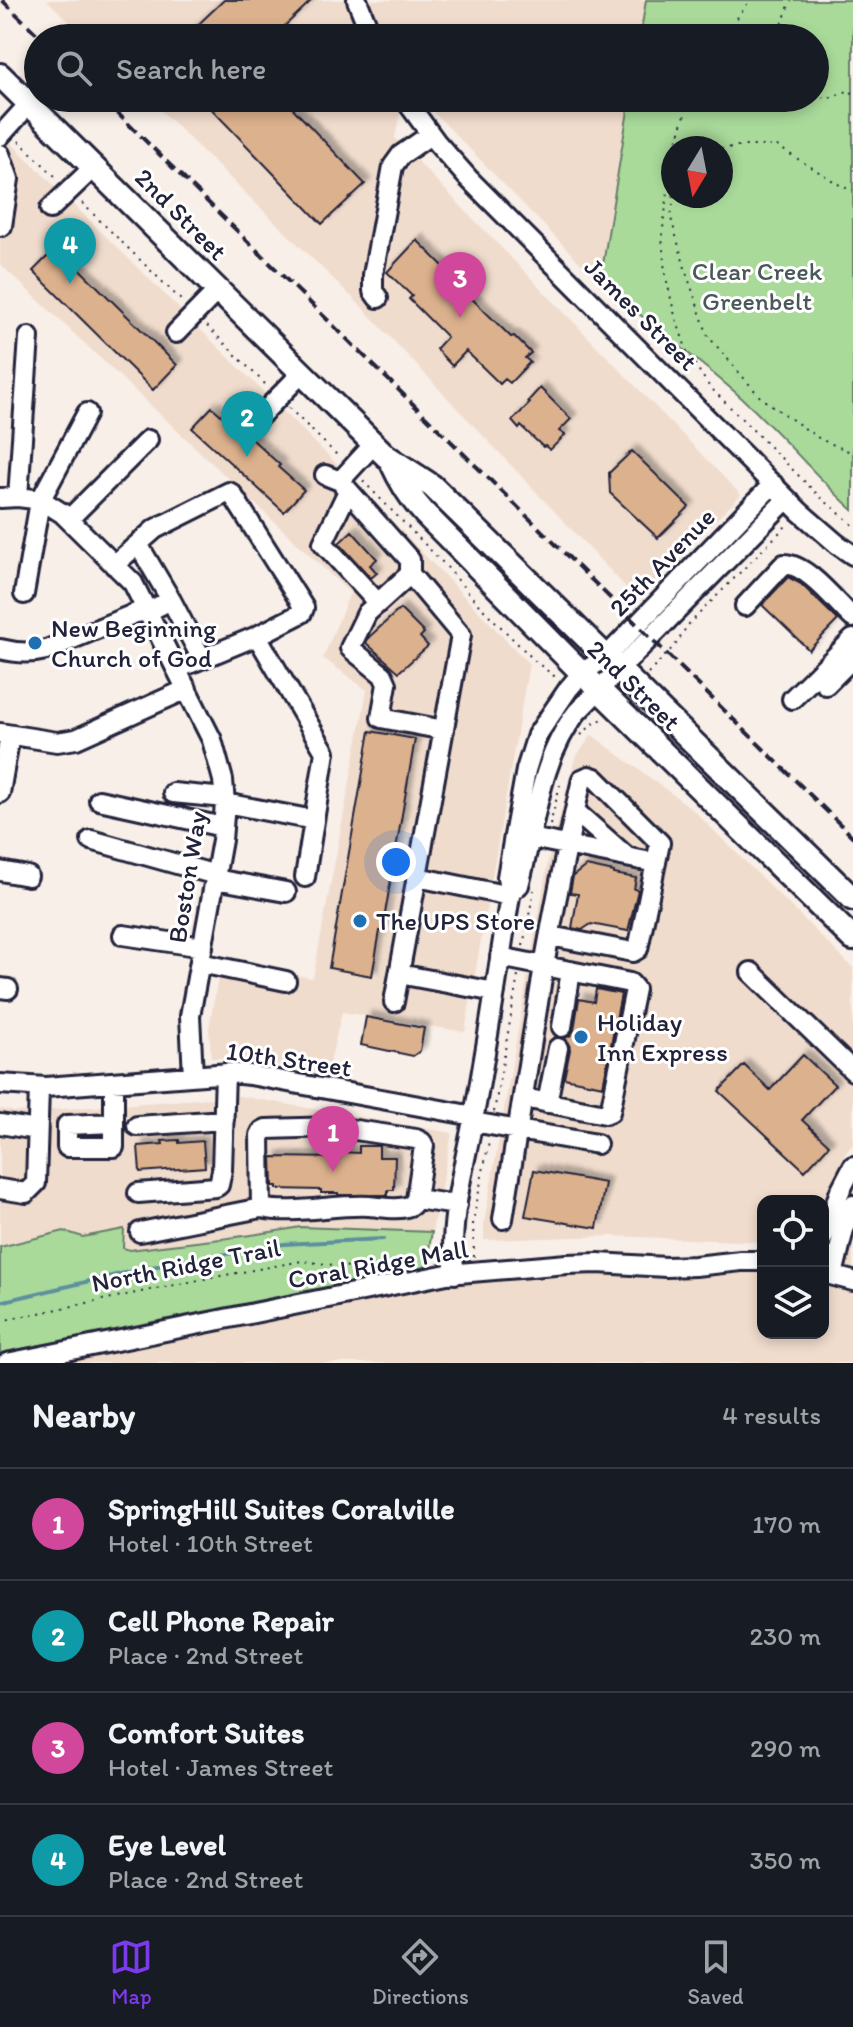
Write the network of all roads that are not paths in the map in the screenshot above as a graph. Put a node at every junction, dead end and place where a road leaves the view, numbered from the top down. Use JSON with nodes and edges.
{"nodes":[{"id":1,"x":357,"y":0,"type":"edge"},
{"id":2,"x":366,"y":24,"type":"edge"},
{"id":3,"x":0,"y":75,"type":"edge"},
{"id":4,"x":24,"y":99,"type":"edge"},
{"id":5,"x":24,"y":110,"type":"edge"},
{"id":6,"x":37,"y":112,"type":"edge"},
{"id":7,"x":414,"y":112,"type":"edge"},
{"id":8,"x":4,"y":132,"type":"edge"},
{"id":9,"x":430,"y":135,"type":"junction"},
{"id":10,"x":0,"y":154,"type":"edge"},
{"id":11,"x":94,"y":167,"type":"junction"},
{"id":12,"x":50,"y":209,"type":"dead end"},
{"id":13,"x":2,"y":226,"type":"edge"},
{"id":14,"x":218,"y":290,"type":"junction"},
{"id":15,"x":378,"y":298,"type":"dead end"},
{"id":16,"x":176,"y":333,"type":"dead end"},
{"id":17,"x":29,"y":337,"type":"dead end"},
{"id":18,"x":302,"y":373,"type":"junction"},
{"id":19,"x":87,"y":413,"type":"dead end"},
{"id":20,"x":259,"y":417,"type":"dead end"},
{"id":21,"x":148,"y":440,"type":"dead end"},
{"id":22,"x":374,"y":444,"type":"junction"},
{"id":23,"x":391,"y":461,"type":"junction"},
{"id":24,"x":341,"y":479,"type":"junction"},
{"id":25,"x":773,"y":484,"type":"junction"},
{"id":26,"x":5,"y":495,"type":"edge"},
{"id":27,"x":787,"y":499,"type":"junction"},
{"id":28,"x":40,"y":501,"type":"junction"},
{"id":29,"x":69,"y":519,"type":"junction"},
{"id":30,"x":138,"y":544,"type":"junction"},
{"id":31,"x":853,"y":555,"type":"edge"},
{"id":32,"x":114,"y":565,"type":"junction"},
{"id":33,"x":410,"y":574,"type":"junction"},
{"id":34,"x":24,"y":594,"type":"dead end"},
{"id":35,"x":171,"y":600,"type":"junction"},
{"id":36,"x":377,"y":602,"type":"junction"},
{"id":37,"x":745,"y":606,"type":"dead end"},
{"id":38,"x":149,"y":611,"type":"junction"},
{"id":39,"x":853,"y":618,"type":"edge"},
{"id":40,"x":257,"y":636,"type":"junction"},
{"id":41,"x":853,"y":639,"type":"edge"},
{"id":42,"x":0,"y":649,"type":"edge"},
{"id":43,"x":853,"y":658,"type":"edge"},
{"id":44,"x":202,"y":659,"type":"junction"},
{"id":45,"x":612,"y":664,"type":"junction"},
{"id":46,"x":177,"y":669,"type":"junction"},
{"id":47,"x":576,"y":681,"type":"junction"},
{"id":48,"x":826,"y":685,"type":"dead end"},
{"id":49,"x":187,"y":689,"type":"junction"},
{"id":50,"x":593,"y":696,"type":"junction"},
{"id":51,"x":792,"y":699,"type":"dead end"},
{"id":52,"x":444,"y":730,"type":"junction"},
{"id":53,"x":5,"y":734,"type":"edge"},
{"id":54,"x":0,"y":793,"type":"edge"},
{"id":55,"x":173,"y":793,"type":"dead end"},
{"id":56,"x":99,"y":800,"type":"dead end"},
{"id":57,"x":225,"y":801,"type":"junction"},
{"id":58,"x":575,"y":811,"type":"junction"},
{"id":59,"x":314,"y":820,"type":"junction"},
{"id":60,"x":223,"y":827,"type":"junction"},
{"id":61,"x":531,"y":838,"type":"junction"},
{"id":62,"x":91,"y":840,"type":"dead end"},
{"id":63,"x":567,"y":845,"type":"junction"},
{"id":64,"x":628,"y":857,"type":"junction"},
{"id":65,"x":656,"y":863,"type":"junction"},
{"id":66,"x":0,"y":871,"type":"edge"},
{"id":67,"x":28,"y":876,"type":"dead end"},
{"id":68,"x":215,"y":877,"type":"junction"},
{"id":69,"x":305,"y":877,"type":"dead end"},
{"id":70,"x":417,"y":877,"type":"junction"},
{"id":71,"x":286,"y":892,"type":"dead end"},
{"id":72,"x":510,"y":894,"type":"junction"},
{"id":73,"x":853,"y":899,"type":"edge"},
{"id":74,"x":123,"y":935,"type":"dead end"},
{"id":75,"x":550,"y":936,"type":"junction"},
{"id":76,"x":853,"y":939,"type":"edge"},
{"id":77,"x":201,"y":955,"type":"junction"},
{"id":78,"x":500,"y":957,"type":"junction"},
{"id":79,"x":544,"y":966,"type":"junction"},
{"id":80,"x":571,"y":971,"type":"junction"},
{"id":81,"x":751,"y":972,"type":"dead end"},
{"id":82,"x":399,"y":974,"type":"junction"},
{"id":83,"x":286,"y":981,"type":"dead end"},
{"id":84,"x":495,"y":992,"type":"junction"},
{"id":85,"x":394,"y":1002,"type":"dead end"},
{"id":86,"x":562,"y":1027,"type":"dead end"},
{"id":87,"x":558,"y":1048,"type":"dead end"},
{"id":88,"x":853,"y":1071,"type":"edge"},
{"id":89,"x":225,"y":1073,"type":"junction"},
{"id":90,"x":193,"y":1076,"type":"junction"},
{"id":91,"x":114,"y":1082,"type":"junction"},
{"id":92,"x":0,"y":1084,"type":"edge"},
{"id":93,"x":39,"y":1088,"type":"junction"},
{"id":94,"x":377,"y":1098,"type":"junction"},
{"id":95,"x":524,"y":1098,"type":"junction"},
{"id":96,"x":547,"y":1103,"type":"junction"},
{"id":97,"x":473,"y":1119,"type":"junction"},
{"id":98,"x":224,"y":1120,"type":"junction"},
{"id":99,"x":114,"y":1123,"type":"dead end"},
{"id":100,"x":0,"y":1124,"type":"edge"},
{"id":101,"x":137,"y":1126,"type":"dead end"},
{"id":102,"x":37,"y":1130,"type":"junction"},
{"id":103,"x":518,"y":1130,"type":"junction"},
{"id":104,"x":371,"y":1133,"type":"junction"},
{"id":105,"x":597,"y":1144,"type":"dead end"},
{"id":106,"x":853,"y":1166,"type":"edge"},
{"id":107,"x":0,"y":1189,"type":"edge"},
{"id":108,"x":138,"y":1193,"type":"dead end"},
{"id":109,"x":416,"y":1199,"type":"junction"},
{"id":110,"x":457,"y":1205,"type":"junction"},
{"id":111,"x":853,"y":1205,"type":"edge"},
{"id":112,"x":261,"y":1208,"type":"junction"},
{"id":113,"x":503,"y":1219,"type":"dead end"},
{"id":114,"x":829,"y":1221,"type":"edge"},
{"id":115,"x":140,"y":1232,"type":"dead end"},
{"id":116,"x":757,"y":1261,"type":"edge"},
{"id":117,"x":829,"y":1271,"type":"edge"},
{"id":118,"x":455,"y":1274,"type":"junction"},
{"id":119,"x":829,"y":1274,"type":"edge"},
{"id":120,"x":853,"y":1281,"type":"edge"},
{"id":121,"x":7,"y":1363,"type":"edge"}],
"edges":[{"from":1,"to":2,"type":"street"},
{"from":3,"to":4,"type":"main road","name":"2nd Street"},
{"from":5,"to":8,"type":"street"},
{"from":6,"to":11,"type":"main road","name":"2nd Street"},
{"from":7,"to":9,"type":"street","name":"James Street"},
{"from":9,"to":15,"type":"street"},
{"from":9,"to":25,"type":"street","name":"James Street"},
{"from":10,"to":13,"type":"street"},
{"from":11,"to":12,"type":"street"},
{"from":11,"to":14,"type":"main road","name":"2nd Street"},
{"from":14,"to":16,"type":"street"},
{"from":14,"to":18,"type":"main road","name":"2nd Street"},
{"from":17,"to":26,"type":"street"},
{"from":18,"to":20,"type":"street"},
{"from":18,"to":22,"type":"main road","name":"2nd Street"},
{"from":19,"to":28,"type":"street"},
{"from":21,"to":29,"type":"street"},
{"from":22,"to":23,"type":"main road","name":"2nd Street"},
{"from":22,"to":24,"type":"street"},
{"from":23,"to":45,"type":"main road","name":"2nd Street"},
{"from":23,"to":47,"type":"main road","name":"2nd Street"},
{"from":24,"to":33,"type":"street"},
{"from":24,"to":36,"type":"street"},
{"from":25,"to":27,"type":"street","name":"James Street"},
{"from":25,"to":45,"type":"street","name":"25th Avenue"},
{"from":26,"to":28,"type":"street","name":"Boston Way"},
{"from":27,"to":31,"type":"street","name":"James Street"},
{"from":27,"to":45,"type":"street","name":"25th Avenue"},
{"from":28,"to":29,"type":"street","name":"Boston Way"},
{"from":28,"to":34,"type":"street"},
{"from":29,"to":32,"type":"street","name":"Boston Way"},
{"from":30,"to":32,"type":"street"},
{"from":30,"to":35,"type":"street"},
{"from":30,"to":40,"type":"street"},
{"from":32,"to":38,"type":"street","name":"Boston Way"},
{"from":33,"to":36,"type":"street"},
{"from":33,"to":52,"type":"street"},
{"from":35,"to":38,"type":"street"},
{"from":35,"to":44,"type":"street"},
{"from":36,"to":52,"type":"street"},
{"from":37,"to":39,"type":"street"},
{"from":38,"to":42,"type":"street"},
{"from":38,"to":46,"type":"street","name":"Boston Way"},
{"from":40,"to":44,"type":"street"},
{"from":40,"to":59,"type":"street"},
{"from":41,"to":51,"type":"street"},
{"from":43,"to":48,"type":"street"},
{"from":44,"to":46,"type":"street"},
{"from":45,"to":47,"type":"street","name":"25th Avenue"},
{"from":45,"to":50,"type":"street","name":"25th Avenue"},
{"from":45,"to":73,"type":"main road","name":"2nd Street"},
{"from":46,"to":49,"type":"street","name":"Boston Way"},
{"from":47,"to":50,"type":"main road","name":"2nd Street"},
{"from":47,"to":72,"type":"street","name":"25th Avenue"},
{"from":49,"to":53,"type":"street"},
{"from":49,"to":57,"type":"street","name":"Boston Way"},
{"from":50,"to":61,"type":"street","name":"25th Avenue"},
{"from":50,"to":76,"type":"main road","name":"2nd Street"},
{"from":52,"to":70,"type":"street"},
{"from":53,"to":54,"type":"street"},
{"from":55,"to":57,"type":"street"},
{"from":56,"to":60,"type":"street"},
{"from":57,"to":59,"type":"street"},
{"from":57,"to":60,"type":"street","name":"Boston Way"},
{"from":58,"to":63,"type":"street"},
{"from":58,"to":64,"type":"street"},
{"from":58,"to":65,"type":"street"},
{"from":59,"to":69,"type":"street"},
{"from":60,"to":68,"type":"street","name":"Boston Way"},
{"from":61,"to":63,"type":"street"},
{"from":61,"to":72,"type":"street","name":"25th Avenue"},
{"from":62,"to":68,"type":"street"},
{"from":63,"to":64,"type":"street"},
{"from":63,"to":75,"type":"street"},
{"from":64,"to":65,"type":"street"},
{"from":65,"to":75,"type":"street"},
{"from":66,"to":67,"type":"street"},
{"from":68,"to":71,"type":"street"},
{"from":68,"to":77,"type":"street","name":"Boston Way"},
{"from":70,"to":72,"type":"street"},
{"from":70,"to":82,"type":"street"},
{"from":72,"to":78,"type":"street","name":"25th Avenue"},
{"from":74,"to":77,"type":"street"},
{"from":75,"to":79,"type":"street"},
{"from":77,"to":83,"type":"street"},
{"from":77,"to":90,"type":"street","name":"Boston Way"},
{"from":78,"to":79,"type":"street"},
{"from":78,"to":84,"type":"street","name":"25th Avenue"},
{"from":79,"to":80,"type":"street"},
{"from":79,"to":95,"type":"street"},
{"from":80,"to":86,"type":"street"},
{"from":80,"to":96,"type":"street"},
{"from":81,"to":88,"type":"street"},
{"from":82,"to":84,"type":"street"},
{"from":82,"to":85,"type":"street"},
{"from":84,"to":97,"type":"street","name":"25th Avenue"},
{"from":87,"to":96,"type":"street"},
{"from":89,"to":90,"type":"street","name":"10th Street"},
{"from":89,"to":94,"type":"street","name":"10th Street"},
{"from":89,"to":98,"type":"street"},
{"from":90,"to":91,"type":"street","name":"10th Street"},
{"from":91,"to":93,"type":"street","name":"10th Street"},
{"from":91,"to":99,"type":"street"},
{"from":92,"to":93,"type":"street","name":"10th Street"},
{"from":93,"to":102,"type":"street"},
{"from":94,"to":97,"type":"street","name":"10th Street"},
{"from":94,"to":104,"type":"street"},
{"from":95,"to":96,"type":"street"},
{"from":95,"to":103,"type":"street"},
{"from":97,"to":103,"type":"street","name":"10th Street"},
{"from":97,"to":110,"type":"street","name":"25th Avenue"},
{"from":98,"to":101,"type":"street"},
{"from":98,"to":108,"type":"street"},
{"from":100,"to":102,"type":"street"},
{"from":102,"to":107,"type":"street"},
{"from":103,"to":105,"type":"street","name":"10th Street"},
{"from":103,"to":113,"type":"street"},
{"from":104,"to":109,"type":"street"},
{"from":104,"to":112,"type":"street"},
{"from":106,"to":114,"type":"street"},
{"from":109,"to":110,"type":"street"},
{"from":109,"to":112,"type":"street"},
{"from":110,"to":118,"type":"street","name":"25th Avenue"},
{"from":111,"to":117,"type":"street"},
{"from":112,"to":115,"type":"street"},
{"from":116,"to":118,"type":"street","name":"Coral Ridge Mall"},
{"from":118,"to":121,"type":"street","name":"Coral Ridge Mall"},
{"from":119,"to":120,"type":"street"}]}
